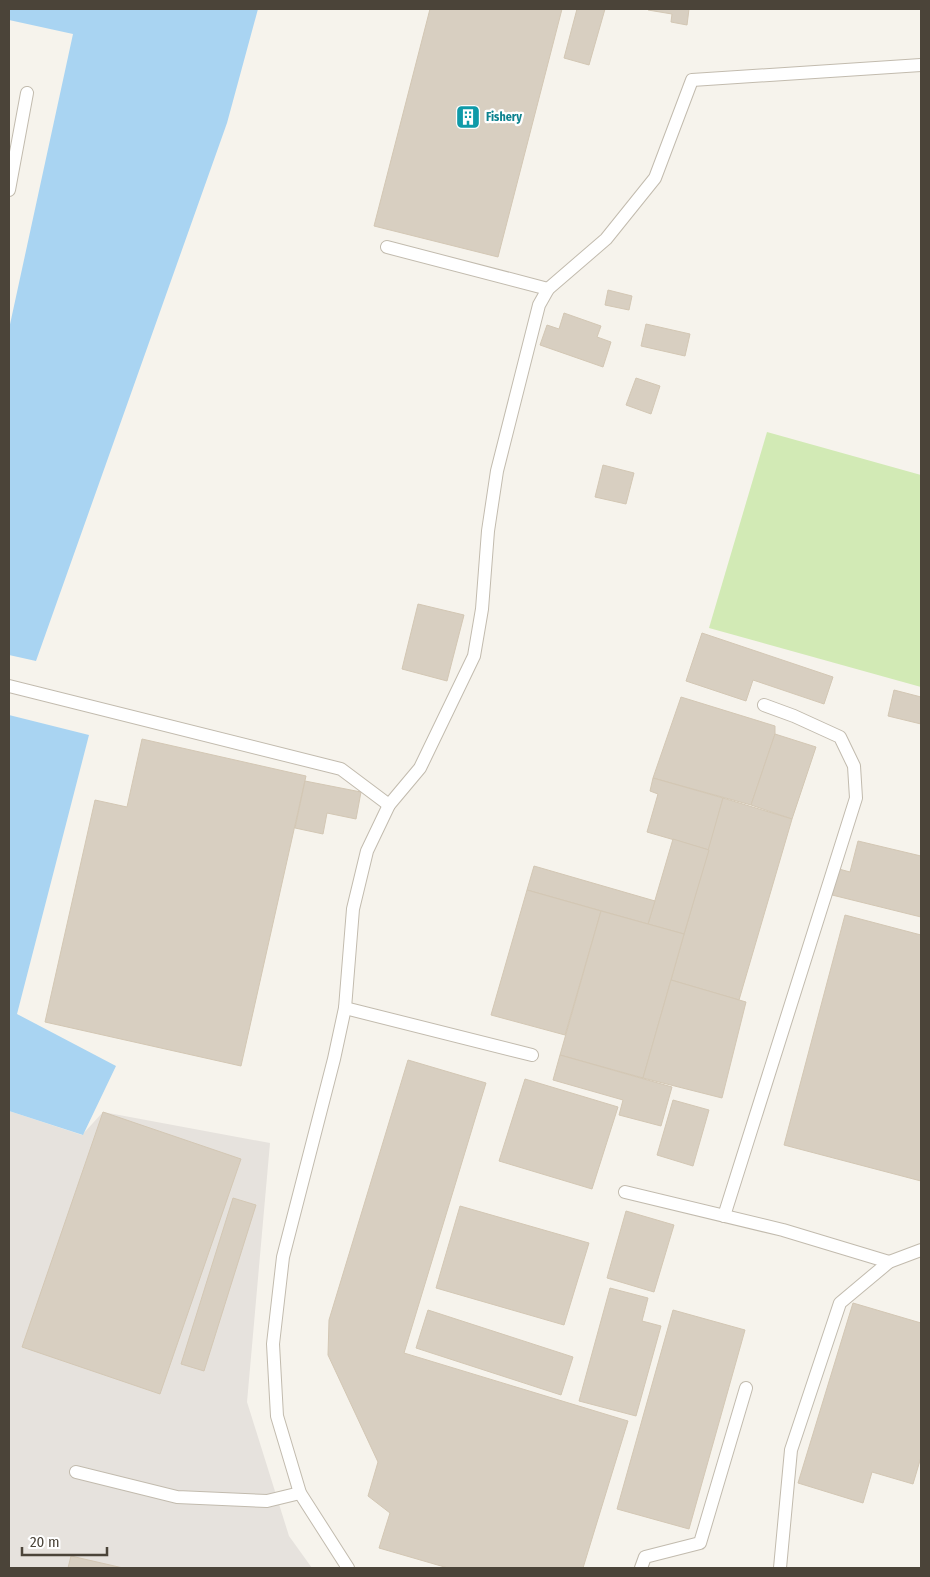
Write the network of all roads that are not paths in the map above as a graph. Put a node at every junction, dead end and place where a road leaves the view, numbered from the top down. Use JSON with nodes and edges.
{"nodes":[{"id":1,"x":921,"y":65,"type":"edge"},
{"id":2,"x":27,"y":93,"type":"dead end"},
{"id":3,"x":9,"y":190,"type":"edge"},
{"id":4,"x":387,"y":247,"type":"dead end"},
{"id":5,"x":548,"y":289,"type":"junction"},
{"id":6,"x":9,"y":686,"type":"edge"},
{"id":7,"x":764,"y":705,"type":"dead end"},
{"id":8,"x":388,"y":805,"type":"junction"},
{"id":9,"x":345,"y":1008,"type":"junction"},
{"id":10,"x":532,"y":1055,"type":"dead end"},
{"id":11,"x":625,"y":1192,"type":"dead end"},
{"id":12,"x":724,"y":1216,"type":"junction"},
{"id":13,"x":921,"y":1250,"type":"edge"},
{"id":14,"x":889,"y":1262,"type":"junction"},
{"id":15,"x":746,"y":1388,"type":"dead end"},
{"id":16,"x":76,"y":1472,"type":"dead end"},
{"id":17,"x":300,"y":1493,"type":"junction"},
{"id":18,"x":348,"y":1568,"type":"edge"},
{"id":19,"x":641,"y":1568,"type":"edge"},
{"id":20,"x":780,"y":1568,"type":"edge"}],
"edges":[{"from":1,"to":5,"type":"lane"},
{"from":2,"to":3,"type":"lane"},
{"from":4,"to":5,"type":"lane"},
{"from":5,"to":8,"type":"lane"},
{"from":6,"to":8,"type":"lane"},
{"from":7,"to":12,"type":"lane"},
{"from":8,"to":9,"type":"lane"},
{"from":9,"to":10,"type":"lane"},
{"from":9,"to":17,"type":"lane"},
{"from":11,"to":12,"type":"lane"},
{"from":12,"to":14,"type":"lane"},
{"from":13,"to":14,"type":"lane"},
{"from":14,"to":20,"type":"lane"},
{"from":15,"to":19,"type":"lane"},
{"from":16,"to":17,"type":"lane"},
{"from":17,"to":18,"type":"lane"}]}
